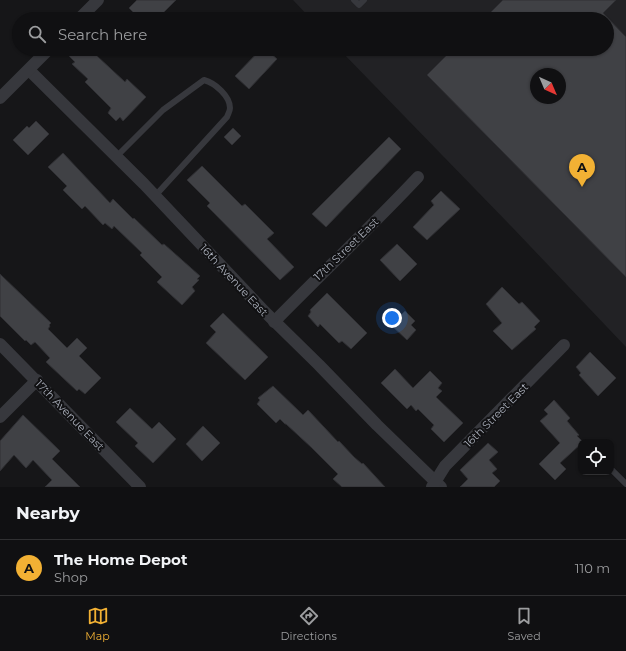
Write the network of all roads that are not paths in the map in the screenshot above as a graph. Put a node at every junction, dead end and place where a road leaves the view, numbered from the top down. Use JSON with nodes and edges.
{"nodes":[{"id":1,"x":98,"y":0,"type":"edge"},
{"id":2,"x":354,"y":0,"type":"edge"},
{"id":3,"x":364,"y":0,"type":"edge"},
{"id":4,"x":86,"y":12,"type":"edge"},
{"id":5,"x":42,"y":56,"type":"edge"},
{"id":6,"x":29,"y":70,"type":"junction"},
{"id":7,"x":0,"y":98,"type":"edge"},
{"id":8,"x":116,"y":156,"type":"junction"},
{"id":9,"x":418,"y":177,"type":"dead end"},
{"id":10,"x":155,"y":196,"type":"junction"},
{"id":11,"x":274,"y":322,"type":"junction"},
{"id":12,"x":0,"y":344,"type":"edge"},
{"id":13,"x":564,"y":345,"type":"dead end"},
{"id":14,"x":37,"y":380,"type":"junction"},
{"id":15,"x":0,"y":417,"type":"edge"},
{"id":16,"x":614,"y":472,"type":"edge"},
{"id":17,"x":626,"y":484,"type":"edge"},
{"id":18,"x":436,"y":485,"type":"edge"},
{"id":19,"x":140,"y":487,"type":"edge"}],
"edges":[{"from":1,"to":4,"type":"street"},
{"from":2,"to":3,"type":"lane"},
{"from":5,"to":6,"type":"street"},
{"from":6,"to":7,"type":"street"},
{"from":6,"to":8,"type":"street","name":"16th Avenue East"},
{"from":8,"to":10,"type":"street","name":"16th Avenue East"},
{"from":8,"to":10,"type":"lane"},
{"from":9,"to":11,"type":"street","name":"17th Street East"},
{"from":10,"to":11,"type":"street","name":"16th Avenue East"},
{"from":11,"to":18,"type":"street","name":"16th Avenue East"},
{"from":12,"to":14,"type":"street","name":"17th Avenue East"},
{"from":13,"to":18,"type":"street","name":"16th Street East"},
{"from":14,"to":15,"type":"street"},
{"from":14,"to":19,"type":"street","name":"17th Avenue East"},
{"from":16,"to":17,"type":"lane"}]}
